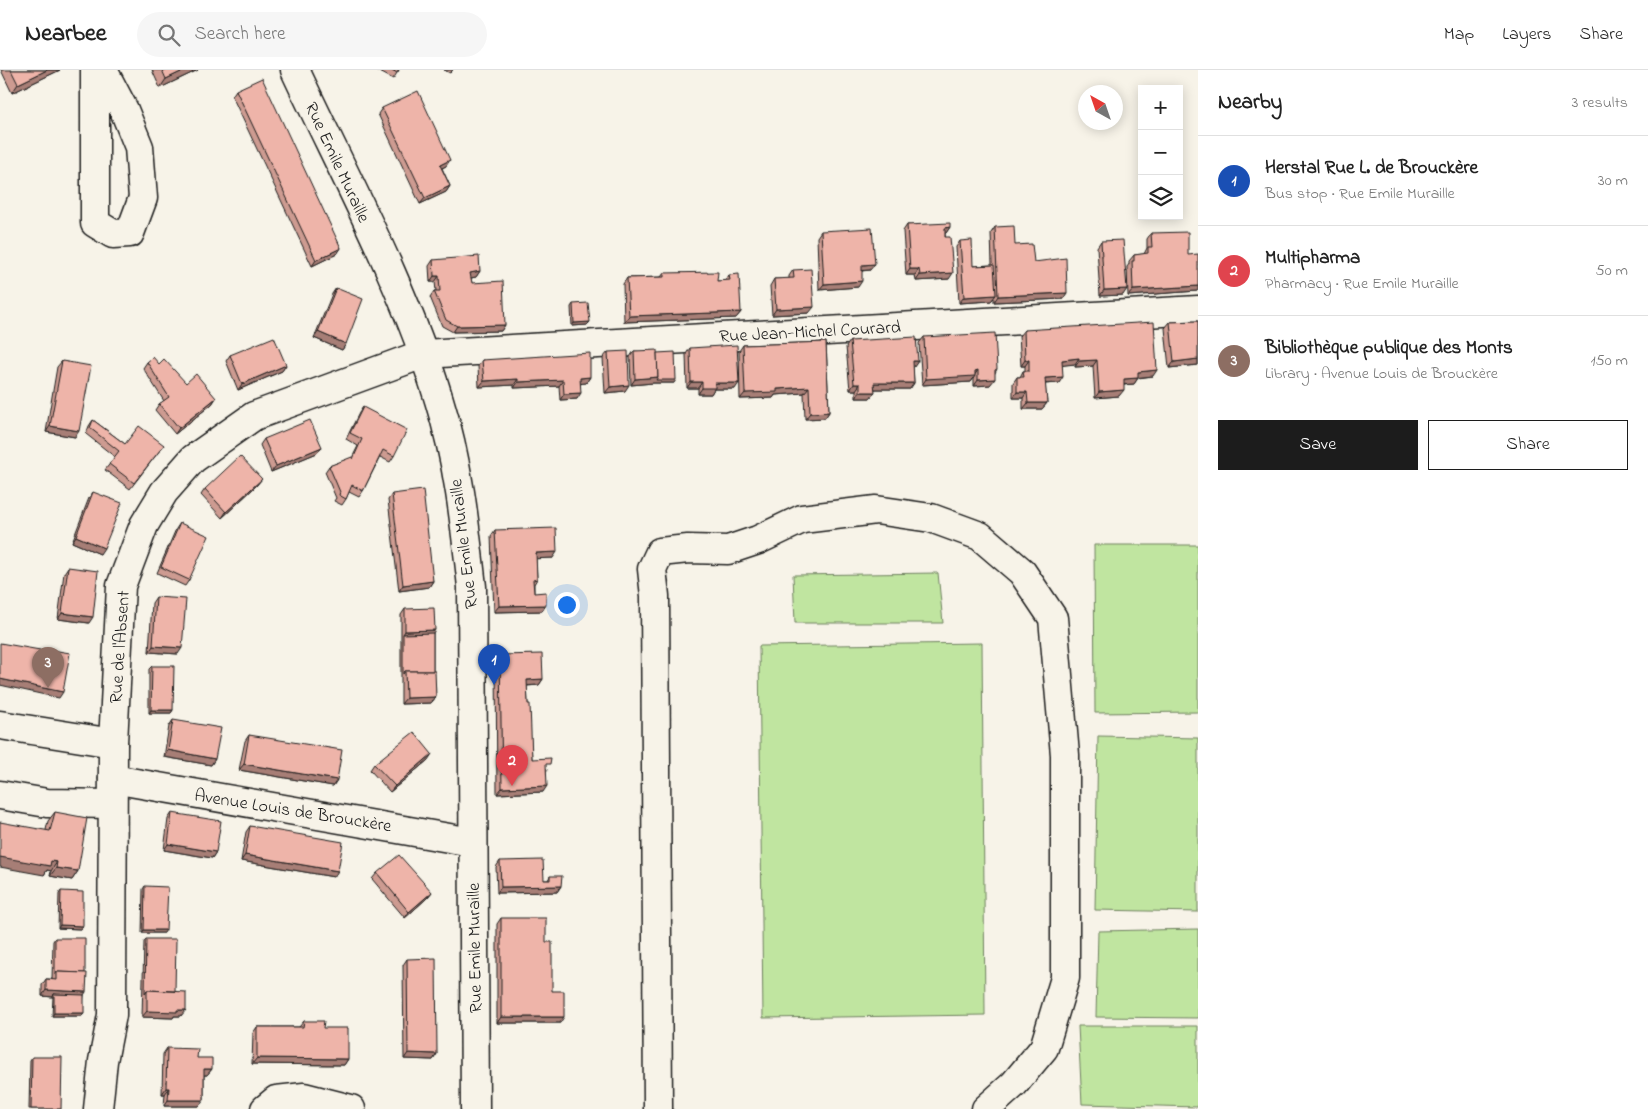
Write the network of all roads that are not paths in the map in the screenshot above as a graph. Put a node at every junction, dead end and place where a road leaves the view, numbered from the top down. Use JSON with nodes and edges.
{"nodes":[{"id":1,"x":95,"y":70,"type":"edge"},
{"id":2,"x":103,"y":70,"type":"edge"},
{"id":3,"x":295,"y":70,"type":"edge"},
{"id":4,"x":1198,"y":310,"type":"edge"},
{"id":5,"x":423,"y":354,"type":"junction"},
{"id":6,"x":0,"y":725,"type":"edge"},
{"id":7,"x":113,"y":743,"type":"junction"},
{"id":8,"x":112,"y":792,"type":"junction"},
{"id":9,"x":0,"y":795,"type":"edge"},
{"id":10,"x":472,"y":842,"type":"junction"},
{"id":11,"x":98,"y":1109,"type":"edge"},
{"id":12,"x":265,"y":1109,"type":"edge"},
{"id":13,"x":351,"y":1109,"type":"edge"},
{"id":14,"x":475,"y":1109,"type":"edge"},
{"id":15,"x":658,"y":1109,"type":"edge"},
{"id":16,"x":986,"y":1109,"type":"edge"}],
"edges":[{"from":1,"to":2,"type":"street"},
{"from":3,"to":5,"type":"street","name":"Rue Emile Muraille"},
{"from":4,"to":5,"type":"street","name":"Rue Jean-Michel Courard"},
{"from":5,"to":7,"type":"street","name":"Rue de l'Absent"},
{"from":5,"to":10,"type":"street","name":"Rue Emile Muraille"},
{"from":6,"to":7,"type":"street"},
{"from":7,"to":8,"type":"street","name":"Rue de l'Absent"},
{"from":8,"to":9,"type":"street","name":"Avenue Louis de Brouckère"},
{"from":8,"to":10,"type":"street","name":"Avenue Louis de Brouckère"},
{"from":8,"to":11,"type":"street","name":"Rue de l'Absent"},
{"from":10,"to":14,"type":"street","name":"Rue Emile Muraille"},
{"from":12,"to":13,"type":"street"},
{"from":15,"to":16,"type":"street"}]}
